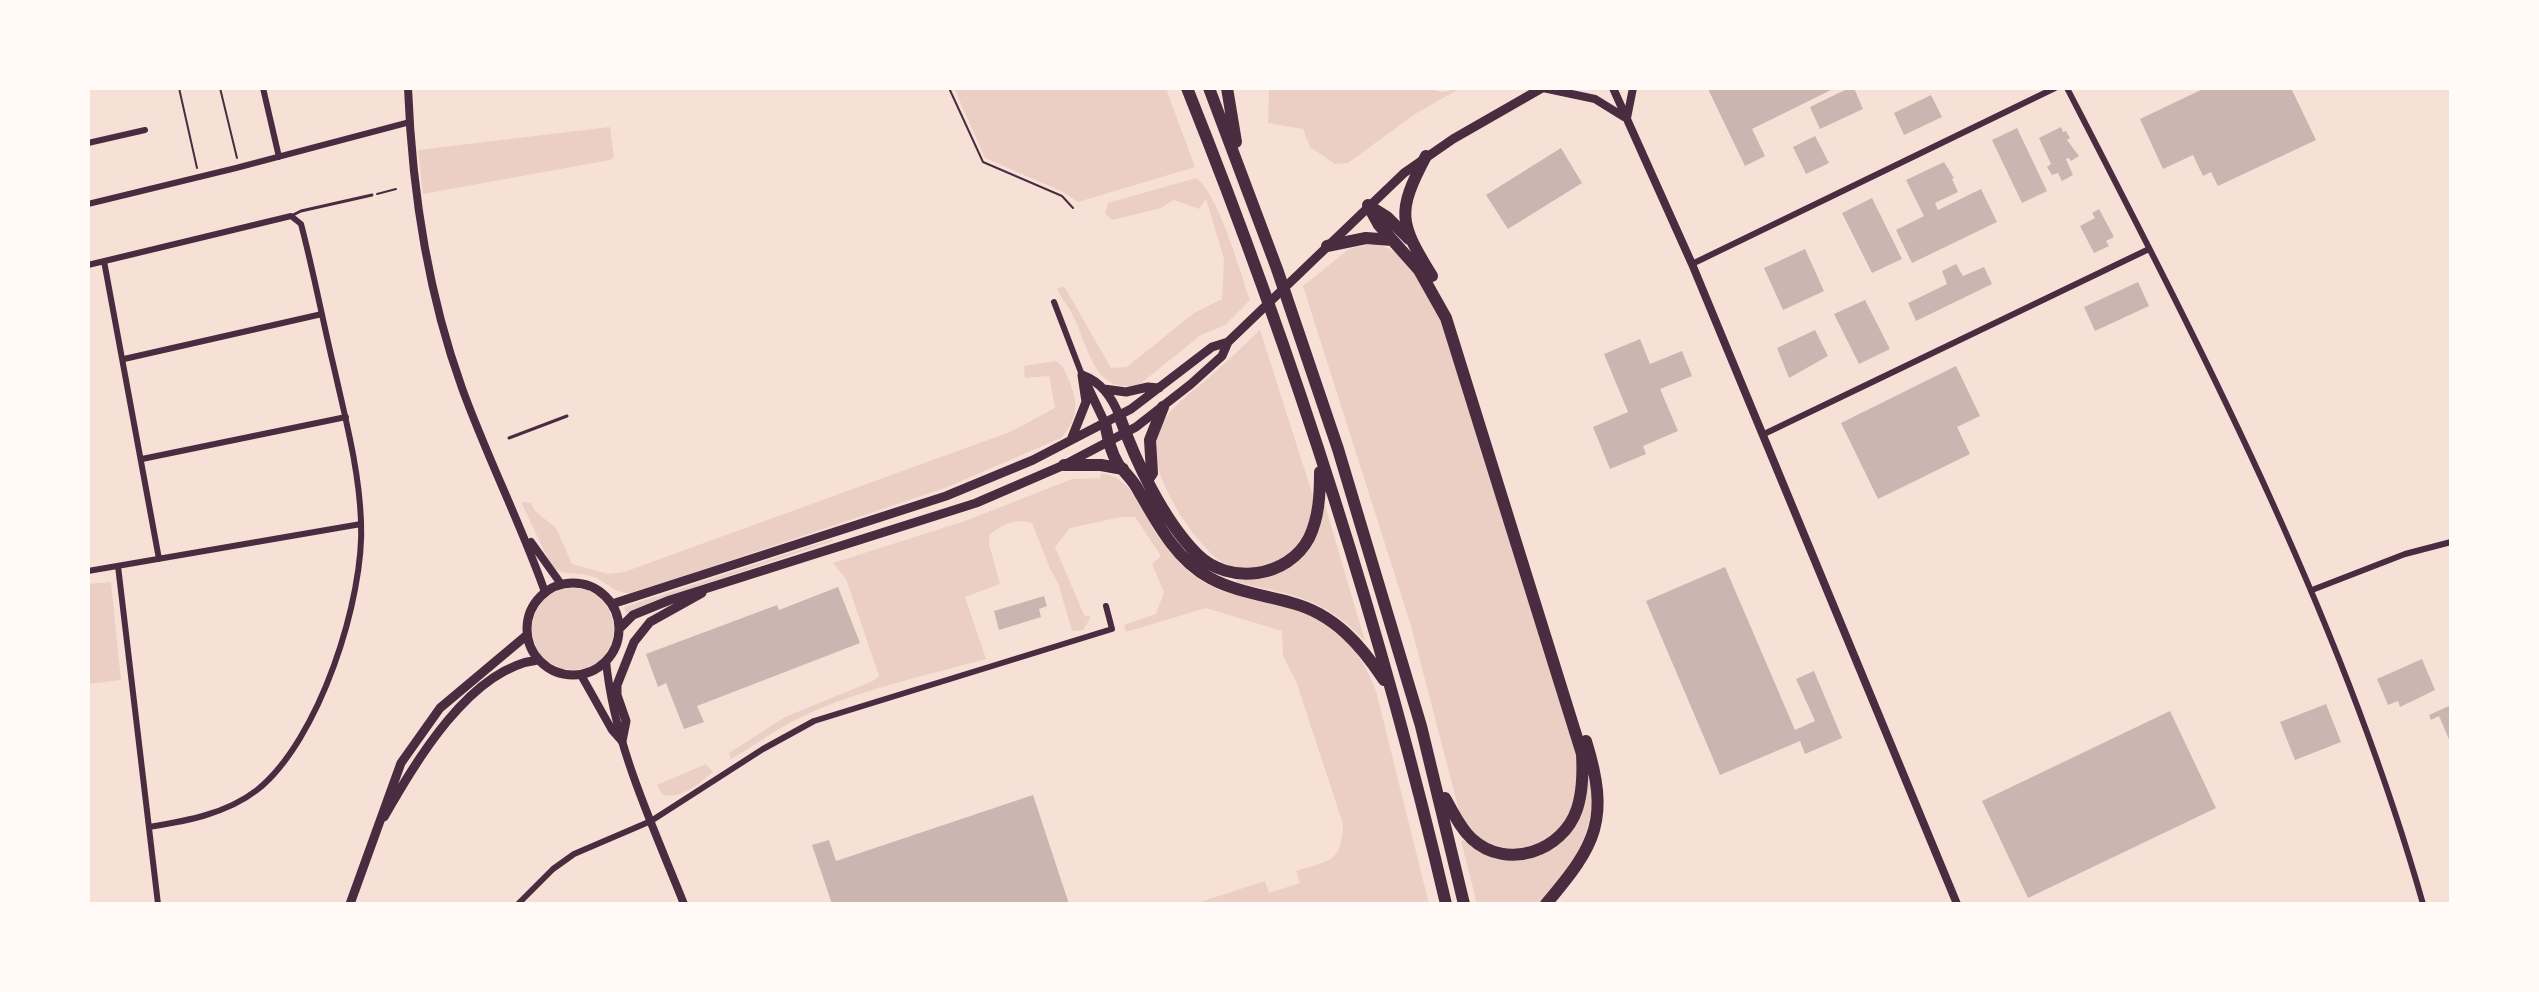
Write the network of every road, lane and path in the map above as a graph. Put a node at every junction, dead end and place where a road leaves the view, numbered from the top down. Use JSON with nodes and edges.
{"nodes":[{"id":1,"x":179,"y":88,"type":"edge"},
{"id":2,"x":220,"y":88,"type":"edge"},
{"id":3,"x":263,"y":88,"type":"edge"},
{"id":4,"x":408,"y":88,"type":"edge"},
{"id":5,"x":949,"y":88,"type":"edge"},
{"id":6,"x":1187,"y":88,"type":"edge"},
{"id":7,"x":1209,"y":88,"type":"edge"},
{"id":8,"x":1227,"y":88,"type":"edge"},
{"id":9,"x":1543,"y":88,"type":"edge"},
{"id":10,"x":1613,"y":88,"type":"edge"},
{"id":11,"x":1633,"y":88,"type":"edge"},
{"id":12,"x":2055,"y":88,"type":"edge"},
{"id":13,"x":2067,"y":88,"type":"edge"},
{"id":14,"x":1626,"y":119,"type":"junction"},
{"id":15,"x":410,"y":122,"type":"junction"},
{"id":16,"x":145,"y":130,"type":"dead end"},
{"id":17,"x":1229,"y":130,"type":"junction"},
{"id":18,"x":88,"y":143,"type":"edge"},
{"id":19,"x":1426,"y":156,"type":"junction"},
{"id":20,"x":279,"y":157,"type":"junction"},
{"id":21,"x":239,"y":167,"type":"junction"},
{"id":22,"x":199,"y":177,"type":"junction"},
{"id":23,"x":396,"y":189,"type":"dead end"},
{"id":24,"x":372,"y":195,"type":"joint"},
{"id":25,"x":88,"y":204,"type":"edge"},
{"id":26,"x":1368,"y":205,"type":"junction"},
{"id":27,"x":1073,"y":208,"type":"dead end"},
{"id":28,"x":291,"y":216,"type":"junction"},
{"id":29,"x":1392,"y":240,"type":"junction"},
{"id":30,"x":1411,"y":241,"type":"junction"},
{"id":31,"x":1327,"y":246,"type":"junction"},
{"id":32,"x":2149,"y":249,"type":"junction"},
{"id":33,"x":104,"y":261,"type":"junction"},
{"id":34,"x":1692,"y":264,"type":"junction"},
{"id":35,"x":88,"y":265,"type":"edge"},
{"id":36,"x":1054,"y":302,"type":"dead end"},
{"id":37,"x":322,"y":314,"type":"junction"},
{"id":38,"x":1228,"y":342,"type":"junction"},
{"id":39,"x":124,"y":359,"type":"junction"},
{"id":40,"x":1082,"y":375,"type":"junction"},
{"id":41,"x":1159,"y":388,"type":"junction"},
{"id":42,"x":1104,"y":389,"type":"junction"},
{"id":43,"x":1163,"y":407,"type":"junction"},
{"id":44,"x":1119,"y":415,"type":"junction"},
{"id":45,"x":567,"y":416,"type":"dead end"},
{"id":46,"x":346,"y":417,"type":"junction"},
{"id":47,"x":1105,"y":423,"type":"junction"},
{"id":48,"x":1125,"y":434,"type":"junction"},
{"id":49,"x":1762,"y":435,"type":"junction"},
{"id":50,"x":509,"y":438,"type":"dead end"},
{"id":51,"x":1109,"y":442,"type":"junction"},
{"id":52,"x":1069,"y":443,"type":"junction"},
{"id":53,"x":1320,"y":457,"type":"junction"},
{"id":54,"x":142,"y":459,"type":"junction"},
{"id":55,"x":1064,"y":465,"type":"junction"},
{"id":56,"x":1123,"y":469,"type":"junction"},
{"id":57,"x":1148,"y":479,"type":"junction"},
{"id":58,"x":361,"y":524,"type":"junction"},
{"id":59,"x":524,"y":531,"type":"junction"},
{"id":60,"x":2451,"y":542,"type":"edge"},
{"id":61,"x":159,"y":559,"type":"junction"},
{"id":62,"x":118,"y":566,"type":"junction"},
{"id":63,"x":88,"y":571,"type":"edge"},
{"id":64,"x":561,"y":584,"type":"junction"},
{"id":65,"x":708,"y":589,"type":"junction"},
{"id":66,"x":2312,"y":590,"type":"junction"},
{"id":67,"x":545,"y":592,"type":"junction"},
{"id":68,"x":612,"y":604,"type":"junction"},
{"id":69,"x":1106,"y":606,"type":"dead end"},
{"id":70,"x":619,"y":629,"type":"junction"},
{"id":71,"x":527,"y":635,"type":"junction"},
{"id":72,"x":538,"y":660,"type":"junction"},
{"id":73,"x":606,"y":661,"type":"junction"},
{"id":74,"x":581,"y":675,"type":"junction"},
{"id":75,"x":1392,"y":693,"type":"junction"},
{"id":76,"x":622,"y":741,"type":"junction"},
{"id":77,"x":1437,"y":781,"type":"junction"},
{"id":78,"x":651,"y":821,"type":"junction"},
{"id":79,"x":149,"y":827,"type":"junction"},
{"id":80,"x":375,"y":834,"type":"junction"},
{"id":81,"x":158,"y":904,"type":"edge"},
{"id":82,"x":350,"y":904,"type":"edge"},
{"id":83,"x":518,"y":904,"type":"edge"},
{"id":84,"x":684,"y":904,"type":"edge"},
{"id":85,"x":1446,"y":904,"type":"edge"},
{"id":86,"x":1464,"y":904,"type":"edge"},
{"id":87,"x":1546,"y":904,"type":"edge"},
{"id":88,"x":1957,"y":904,"type":"edge"},
{"id":89,"x":2423,"y":904,"type":"edge"}],
"edges":[{"from":1,"to":22,"type":"path"},
{"from":2,"to":21,"type":"path"},
{"from":3,"to":20,"type":"street"},
{"from":4,"to":15,"type":"street"},
{"from":5,"to":27,"type":"path"},
{"from":6,"to":53,"type":"highway"},
{"from":7,"to":17,"type":"highway"},
{"from":8,"to":17,"type":"highway"},
{"from":9,"to":14,"type":"street"},
{"from":9,"to":19,"type":"main road"},
{"from":10,"to":14,"type":"street"},
{"from":11,"to":14,"type":"street"},
{"from":12,"to":34,"type":"street"},
{"from":13,"to":32,"type":"street"},
{"from":14,"to":34,"type":"street"},
{"from":15,"to":20,"type":"street"},
{"from":15,"to":59,"type":"street"},
{"from":16,"to":18,"type":"street"},
{"from":17,"to":77,"type":"highway"},
{"from":19,"to":26,"type":"main road"},
{"from":19,"to":30,"type":"highway"},
{"from":20,"to":21,"type":"street"},
{"from":21,"to":22,"type":"street"},
{"from":22,"to":25,"type":"street"},
{"from":23,"to":24,"type":"path"},
{"from":24,"to":28,"type":"lane"},
{"from":26,"to":29,"type":"highway"},
{"from":26,"to":30,"type":"highway"},
{"from":26,"to":31,"type":"main road"},
{"from":28,"to":33,"type":"street"},
{"from":28,"to":37,"type":"street"},
{"from":29,"to":31,"type":"highway"},
{"from":29,"to":77,"type":"highway"},
{"from":30,"to":87,"type":"highway"},
{"from":31,"to":38,"type":"main road"},
{"from":32,"to":49,"type":"street"},
{"from":32,"to":66,"type":"street"},
{"from":33,"to":35,"type":"street"},
{"from":33,"to":39,"type":"street"},
{"from":34,"to":49,"type":"street"},
{"from":36,"to":40,"type":"street"},
{"from":37,"to":39,"type":"street"},
{"from":37,"to":46,"type":"street"},
{"from":38,"to":41,"type":"main road"},
{"from":38,"to":43,"type":"main road"},
{"from":39,"to":54,"type":"street"},
{"from":40,"to":42,"type":"main road"},
{"from":40,"to":47,"type":"main road"},
{"from":40,"to":52,"type":"main road"},
{"from":41,"to":42,"type":"main road"},
{"from":41,"to":44,"type":"main road"},
{"from":42,"to":44,"type":"main road"},
{"from":43,"to":48,"type":"main road"},
{"from":43,"to":57,"type":"highway"},
{"from":44,"to":47,"type":"main road"},
{"from":44,"to":48,"type":"highway"},
{"from":45,"to":50,"type":"lane"},
{"from":46,"to":54,"type":"street"},
{"from":46,"to":58,"type":"street"},
{"from":47,"to":51,"type":"highway"},
{"from":47,"to":52,"type":"main road"},
{"from":48,"to":51,"type":"main road"},
{"from":48,"to":57,"type":"highway"},
{"from":49,"to":88,"type":"street"},
{"from":51,"to":55,"type":"main road"},
{"from":51,"to":56,"type":"highway"},
{"from":52,"to":68,"type":"main road"},
{"from":53,"to":57,"type":"highway"},
{"from":53,"to":75,"type":"highway"},
{"from":54,"to":61,"type":"street"},
{"from":55,"to":56,"type":"highway"},
{"from":55,"to":65,"type":"main road"},
{"from":56,"to":75,"type":"highway"},
{"from":58,"to":61,"type":"street"},
{"from":58,"to":79,"type":"street"},
{"from":59,"to":64,"type":"street"},
{"from":59,"to":67,"type":"street"},
{"from":60,"to":66,"type":"street"},
{"from":61,"to":62,"type":"street"},
{"from":62,"to":63,"type":"street"},
{"from":62,"to":79,"type":"street"},
{"from":64,"to":67,"type":"main road"},
{"from":64,"to":68,"type":"main road"},
{"from":65,"to":70,"type":"main road"},
{"from":65,"to":76,"type":"main road"},
{"from":66,"to":89,"type":"street"},
{"from":67,"to":71,"type":"main road"},
{"from":68,"to":70,"type":"main road"},
{"from":69,"to":78,"type":"street"},
{"from":70,"to":73,"type":"main road"},
{"from":71,"to":72,"type":"main road"},
{"from":71,"to":80,"type":"main road"},
{"from":72,"to":74,"type":"main road"},
{"from":72,"to":80,"type":"main road"},
{"from":73,"to":74,"type":"main road"},
{"from":73,"to":76,"type":"street"},
{"from":74,"to":76,"type":"street"},
{"from":75,"to":85,"type":"highway"},
{"from":76,"to":78,"type":"street"},
{"from":77,"to":86,"type":"highway"},
{"from":78,"to":83,"type":"street"},
{"from":78,"to":84,"type":"street"},
{"from":79,"to":81,"type":"street"},
{"from":80,"to":82,"type":"main road"}]}
